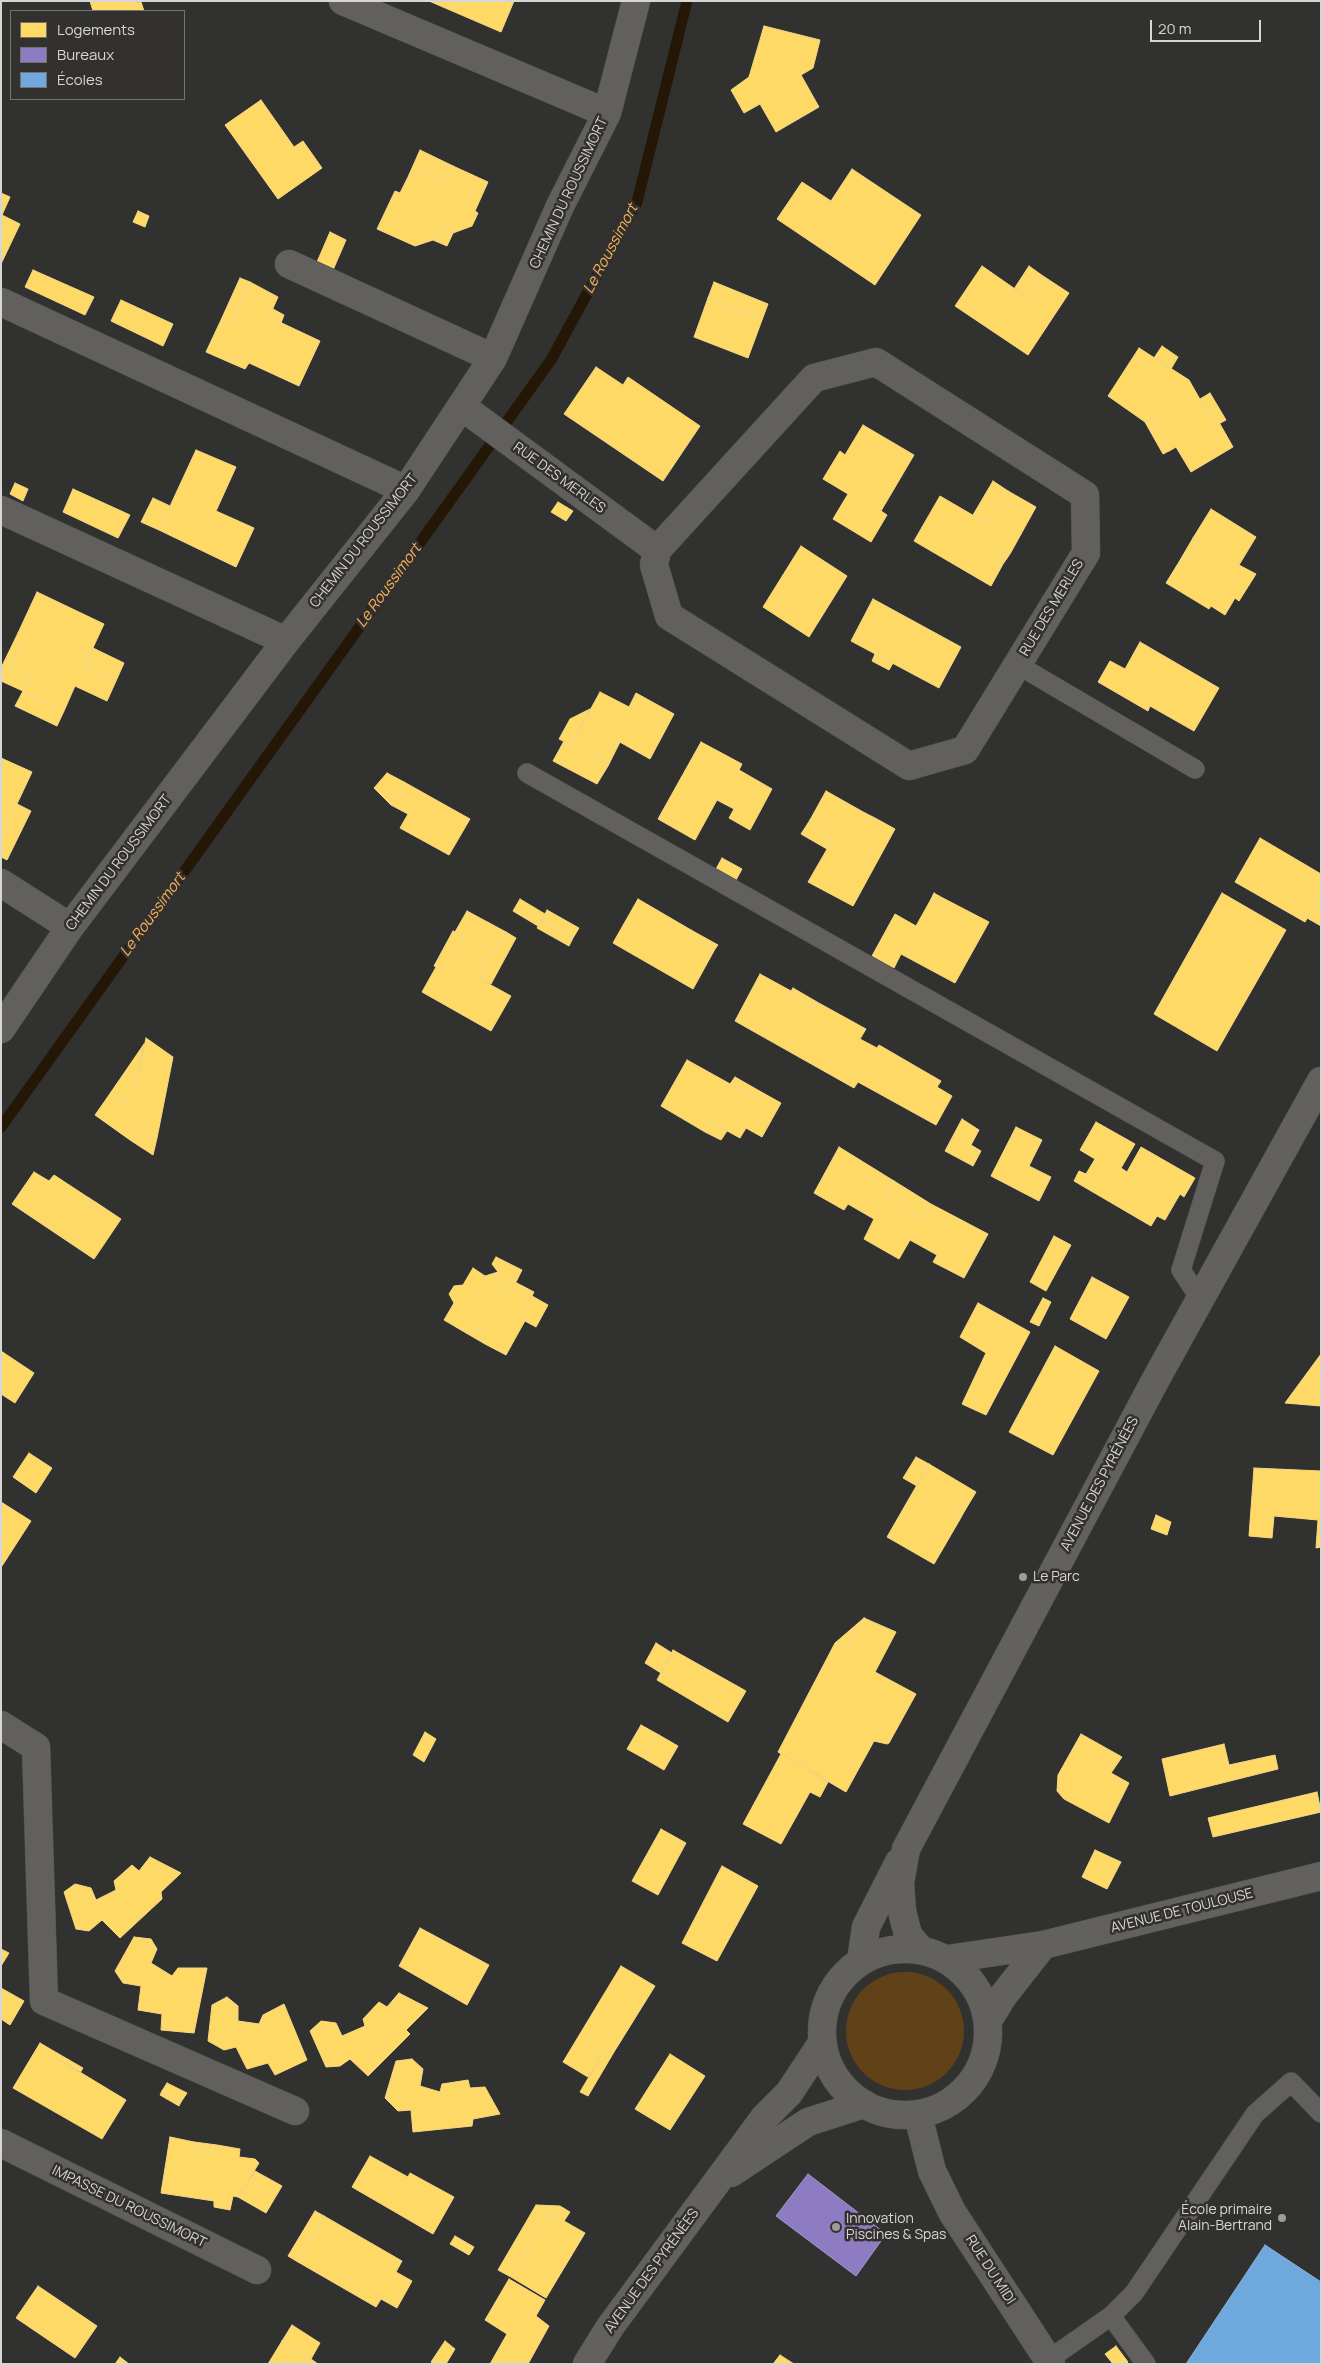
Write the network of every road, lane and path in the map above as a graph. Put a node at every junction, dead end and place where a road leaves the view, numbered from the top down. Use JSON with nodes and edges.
{"nodes":[{"id":1,"x":343,"y":1,"type":"edge"},
{"id":2,"x":636,"y":1,"type":"edge"},
{"id":3,"x":607,"y":113,"type":"junction"},
{"id":4,"x":289,"y":264,"type":"dead end"},
{"id":5,"x":1,"y":302,"type":"edge"},
{"id":6,"x":494,"y":358,"type":"junction"},
{"id":7,"x":461,"y":406,"type":"junction"},
{"id":8,"x":406,"y":490,"type":"junction"},
{"id":9,"x":1,"y":510,"type":"edge"},
{"id":10,"x":657,"y":550,"type":"junction"},
{"id":11,"x":286,"y":641,"type":"junction"},
{"id":12,"x":1018,"y":664,"type":"junction"},
{"id":13,"x":1194,"y":769,"type":"dead end"},
{"id":14,"x":527,"y":773,"type":"dead end"},
{"id":15,"x":1,"y":883,"type":"edge"},
{"id":16,"x":70,"y":927,"type":"junction"},
{"id":17,"x":1,"y":1030,"type":"edge"},
{"id":18,"x":1321,"y":1081,"type":"edge"},
{"id":19,"x":1200,"y":1299,"type":"junction"},
{"id":20,"x":1,"y":1725,"type":"edge"},
{"id":21,"x":906,"y":1850,"type":"junction"},
{"id":22,"x":1321,"y":1876,"type":"edge"},
{"id":23,"x":1043,"y":1945,"type":"junction"},
{"id":24,"x":920,"y":1950,"type":"junction"},
{"id":25,"x":948,"y":1959,"type":"junction"},
{"id":26,"x":860,"y":1961,"type":"junction"},
{"id":27,"x":989,"y":2019,"type":"junction"},
{"id":28,"x":822,"y":2043,"type":"junction"},
{"id":29,"x":864,"y":2104,"type":"junction"},
{"id":30,"x":295,"y":2111,"type":"dead end"},
{"id":31,"x":1321,"y":2113,"type":"edge"},
{"id":32,"x":918,"y":2116,"type":"junction"},
{"id":33,"x":1,"y":2143,"type":"edge"},
{"id":34,"x":719,"y":2180,"type":"junction"},
{"id":35,"x":257,"y":2270,"type":"dead end"},
{"id":36,"x":1111,"y":2316,"type":"junction"},
{"id":37,"x":1048,"y":2363,"type":"edge"},
{"id":38,"x":588,"y":2364,"type":"edge"},
{"id":39,"x":1146,"y":2364,"type":"edge"}],
"edges":[{"from":1,"to":3,"type":"street"},
{"from":2,"to":3,"type":"street","name":"CHEMIN DU ROUSSIMORT"},
{"from":3,"to":6,"type":"street","name":"CHEMIN DU ROUSSIMORT"},
{"from":4,"to":6,"type":"street"},
{"from":5,"to":8,"type":"street"},
{"from":6,"to":7,"type":"street","name":"CHEMIN DU ROUSSIMORT"},
{"from":7,"to":8,"type":"street","name":"CHEMIN DU ROUSSIMORT"},
{"from":7,"to":10,"type":"street","name":"RUE DES MERLES"},
{"from":8,"to":11,"type":"street","name":"CHEMIN DU ROUSSIMORT"},
{"from":9,"to":11,"type":"street"},
{"from":10,"to":12,"type":"street","name":"RUE DES MERLES"},
{"from":10,"to":12,"type":"street","name":"RUE DES MERLES"},
{"from":11,"to":16,"type":"street","name":"CHEMIN DU ROUSSIMORT"},
{"from":12,"to":13,"type":"lane"},
{"from":14,"to":19,"type":"lane"},
{"from":15,"to":16,"type":"street"},
{"from":16,"to":17,"type":"street","name":"CHEMIN DU ROUSSIMORT"},
{"from":18,"to":19,"type":"main road","name":"AVENUE DES PYRÉNÉES"},
{"from":19,"to":21,"type":"main road","name":"AVENUE DES PYRÉNÉES"},
{"from":20,"to":30,"type":"street"},
{"from":21,"to":24,"type":"main road","name":"AVENUE DES PYRÉNÉES"},
{"from":21,"to":26,"type":"main road"},
{"from":22,"to":23,"type":"main road","name":"AVENUE DE TOULOUSE"},
{"from":23,"to":25,"type":"main road","name":"AVENUE DE TOULOUSE"},
{"from":23,"to":27,"type":"main road"},
{"from":24,"to":25,"type":"main road"},
{"from":24,"to":26,"type":"main road"},
{"from":25,"to":27,"type":"main road"},
{"from":26,"to":28,"type":"main road"},
{"from":27,"to":32,"type":"main road"},
{"from":28,"to":29,"type":"main road"},
{"from":28,"to":34,"type":"main road","name":"AVENUE DES PYRÉNÉES"},
{"from":29,"to":32,"type":"main road"},
{"from":29,"to":34,"type":"main road"},
{"from":31,"to":36,"type":"lane"},
{"from":32,"to":37,"type":"street","name":"RUE DU MIDI"},
{"from":33,"to":35,"type":"street","name":"IMPASSE DU ROUSSIMORT"},
{"from":34,"to":38,"type":"main road","name":"AVENUE DES PYRÉNÉES"},
{"from":36,"to":37,"type":"lane"},
{"from":36,"to":39,"type":"lane"}]}
